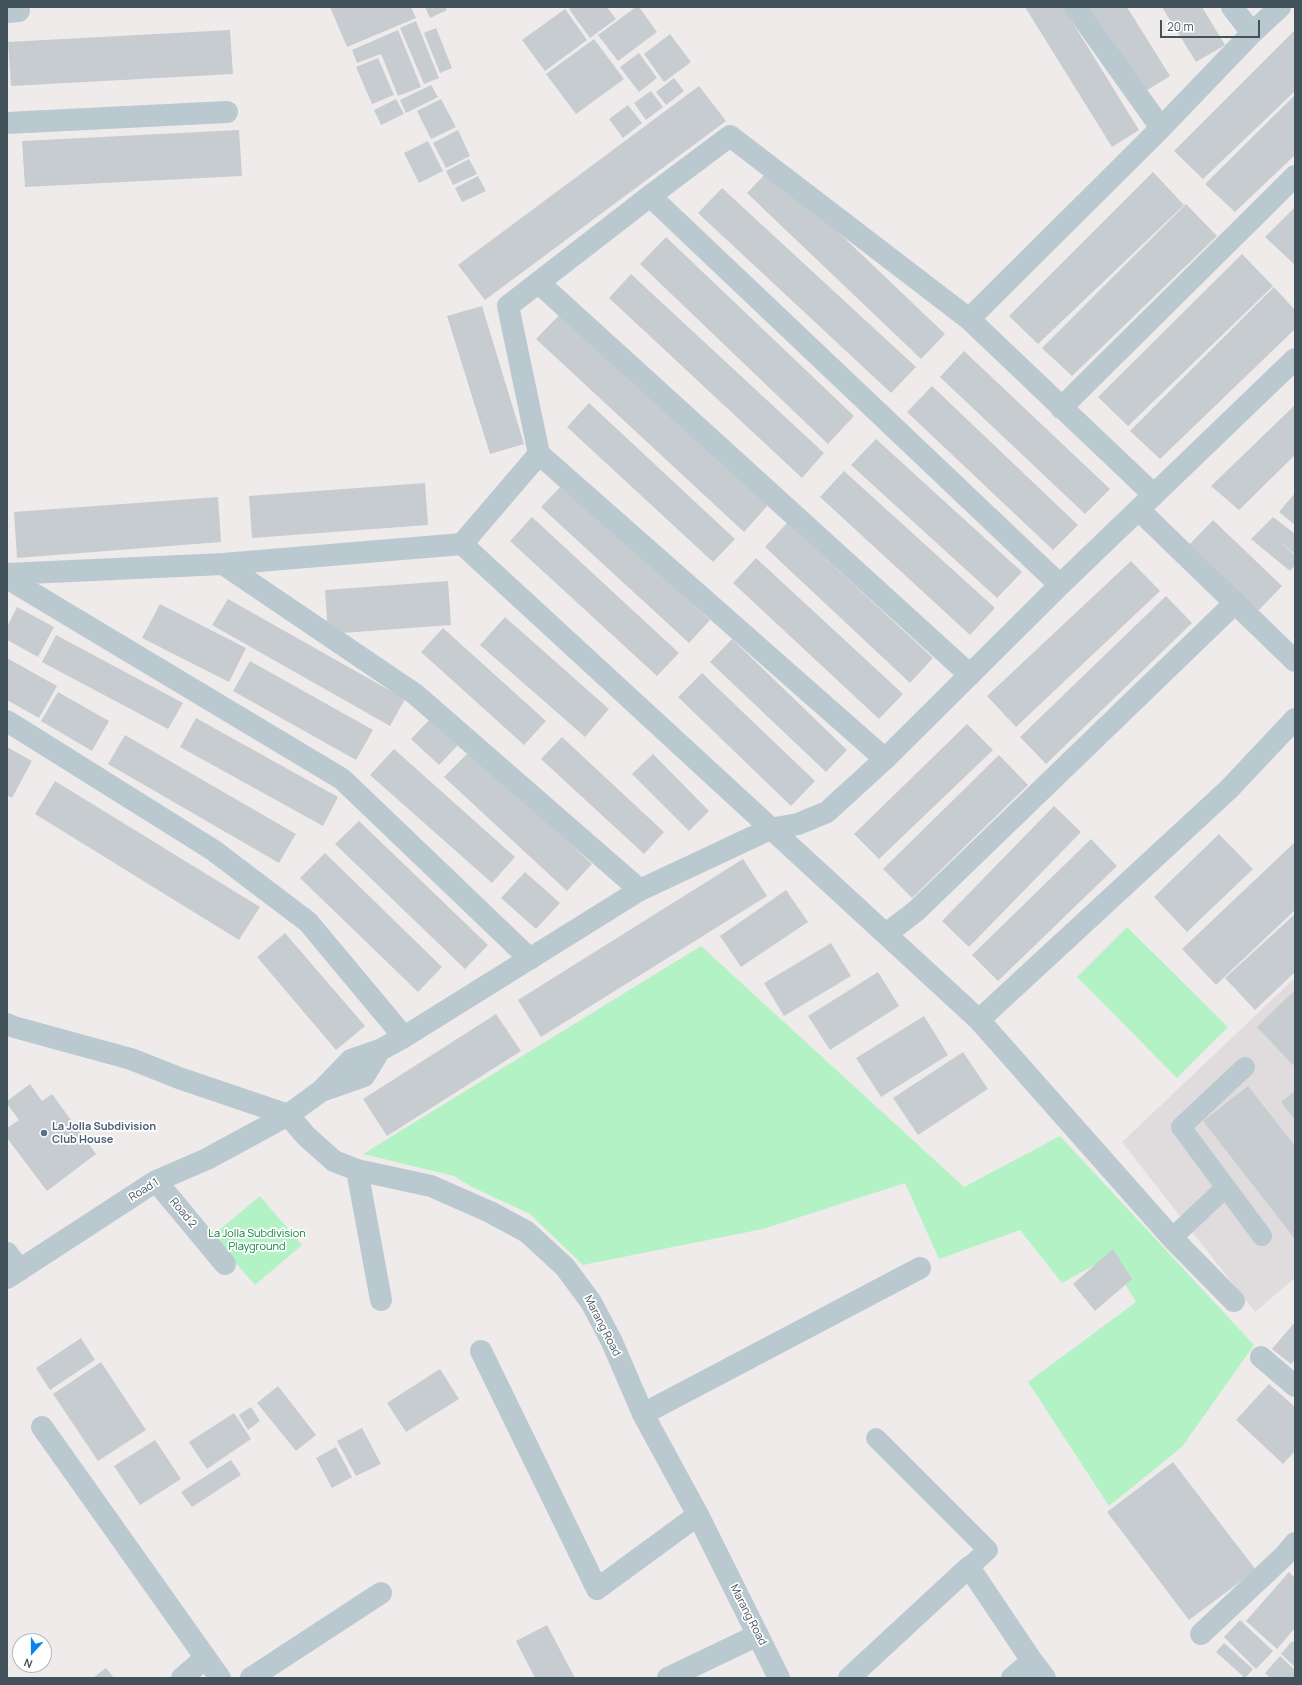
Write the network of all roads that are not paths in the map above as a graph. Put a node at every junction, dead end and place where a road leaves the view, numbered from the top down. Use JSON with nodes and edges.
{"nodes":[{"id":1,"x":18,"y":7,"type":"edge"},
{"id":2,"x":1075,"y":7,"type":"edge"},
{"id":3,"x":1232,"y":7,"type":"edge"},
{"id":4,"x":1280,"y":7,"type":"edge"},
{"id":5,"x":7,"y":12,"type":"edge"},
{"id":6,"x":1252,"y":33,"type":"junction"},
{"id":7,"x":227,"y":112,"type":"dead end"},
{"id":8,"x":7,"y":123,"type":"edge"},
{"id":9,"x":1161,"y":128,"type":"junction"},
{"id":10,"x":1295,"y":176,"type":"edge"},
{"id":11,"x":650,"y":196,"type":"junction"},
{"id":12,"x":539,"y":283,"type":"junction"},
{"id":13,"x":969,"y":319,"type":"junction"},
{"id":14,"x":1295,"y":359,"type":"edge"},
{"id":15,"x":1061,"y":408,"type":"junction"},
{"id":16,"x":539,"y":454,"type":"junction"},
{"id":17,"x":1146,"y":503,"type":"junction"},
{"id":18,"x":462,"y":544,"type":"junction"},
{"id":19,"x":223,"y":564,"type":"junction"},
{"id":20,"x":7,"y":574,"type":"edge"},
{"id":21,"x":7,"y":578,"type":"edge"},
{"id":22,"x":1060,"y":585,"type":"junction"},
{"id":23,"x":1235,"y":603,"type":"junction"},
{"id":24,"x":1295,"y":661,"type":"edge"},
{"id":25,"x":970,"y":675,"type":"junction"},
{"id":26,"x":1295,"y":719,"type":"edge"},
{"id":27,"x":7,"y":721,"type":"edge"},
{"id":28,"x":885,"y":759,"type":"junction"},
{"id":29,"x":770,"y":829,"type":"junction"},
{"id":30,"x":640,"y":890,"type":"junction"},
{"id":31,"x":886,"y":934,"type":"junction"},
{"id":32,"x":530,"y":959,"type":"junction"},
{"id":33,"x":979,"y":1020,"type":"junction"},
{"id":34,"x":7,"y":1024,"type":"edge"},
{"id":35,"x":404,"y":1037,"type":"junction"},
{"id":36,"x":1245,"y":1067,"type":"dead end"},
{"id":37,"x":288,"y":1115,"type":"junction"},
{"id":38,"x":357,"y":1170,"type":"junction"},
{"id":39,"x":156,"y":1181,"type":"junction"},
{"id":40,"x":1226,"y":1187,"type":"junction"},
{"id":41,"x":1262,"y":1236,"type":"dead end"},
{"id":42,"x":1172,"y":1238,"type":"junction"},
{"id":43,"x":7,"y":1253,"type":"edge"},
{"id":44,"x":225,"y":1264,"type":"dead end"},
{"id":45,"x":920,"y":1268,"type":"dead end"},
{"id":46,"x":14,"y":1274,"type":"edge"},
{"id":47,"x":381,"y":1300,"type":"dead end"},
{"id":48,"x":1234,"y":1301,"type":"dead end"},
{"id":49,"x":482,"y":1351,"type":"dead end"},
{"id":50,"x":1261,"y":1357,"type":"dead end"},
{"id":51,"x":1295,"y":1386,"type":"edge"},
{"id":52,"x":643,"y":1414,"type":"junction"},
{"id":53,"x":42,"y":1427,"type":"dead end"},
{"id":54,"x":876,"y":1438,"type":"dead end"},
{"id":55,"x":698,"y":1515,"type":"junction"},
{"id":56,"x":1291,"y":1555,"type":"edge"},
{"id":57,"x":969,"y":1567,"type":"junction"},
{"id":58,"x":381,"y":1593,"type":"dead end"},
{"id":59,"x":1201,"y":1634,"type":"dead end"},
{"id":60,"x":758,"y":1635,"type":"junction"},
{"id":61,"x":206,"y":1658,"type":"junction"},
{"id":62,"x":1032,"y":1661,"type":"junction"},
{"id":63,"x":182,"y":1678,"type":"edge"},
{"id":64,"x":220,"y":1678,"type":"edge"},
{"id":65,"x":251,"y":1678,"type":"edge"},
{"id":66,"x":668,"y":1678,"type":"edge"},
{"id":67,"x":779,"y":1678,"type":"edge"},
{"id":68,"x":850,"y":1678,"type":"edge"},
{"id":69,"x":1012,"y":1678,"type":"edge"},
{"id":70,"x":1045,"y":1678,"type":"edge"}],
"edges":[{"from":1,"to":5,"type":"street"},
{"from":2,"to":9,"type":"street"},
{"from":3,"to":6,"type":"street"},
{"from":4,"to":6,"type":"street"},
{"from":6,"to":9,"type":"street"},
{"from":7,"to":8,"type":"street"},
{"from":9,"to":13,"type":"street"},
{"from":10,"to":15,"type":"street"},
{"from":11,"to":12,"type":"street"},
{"from":11,"to":13,"type":"street"},
{"from":11,"to":22,"type":"street"},
{"from":12,"to":16,"type":"street"},
{"from":12,"to":25,"type":"street"},
{"from":13,"to":15,"type":"street"},
{"from":14,"to":17,"type":"street","name":"Road 1"},
{"from":15,"to":17,"type":"street"},
{"from":16,"to":18,"type":"street"},
{"from":16,"to":28,"type":"street"},
{"from":17,"to":22,"type":"street","name":"Road 1"},
{"from":17,"to":23,"type":"street"},
{"from":18,"to":19,"type":"street"},
{"from":18,"to":29,"type":"street"},
{"from":19,"to":20,"type":"street"},
{"from":19,"to":30,"type":"street"},
{"from":21,"to":32,"type":"street"},
{"from":22,"to":25,"type":"street","name":"Road 1"},
{"from":23,"to":24,"type":"street"},
{"from":23,"to":31,"type":"street"},
{"from":25,"to":28,"type":"street","name":"Road 1"},
{"from":26,"to":33,"type":"street"},
{"from":27,"to":35,"type":"street"},
{"from":28,"to":29,"type":"street","name":"Road 1"},
{"from":29,"to":30,"type":"street","name":"Road 1"},
{"from":29,"to":31,"type":"street"},
{"from":30,"to":32,"type":"street","name":"Road 1"},
{"from":31,"to":33,"type":"street"},
{"from":32,"to":35,"type":"street","name":"Road 1"},
{"from":33,"to":42,"type":"street"},
{"from":34,"to":37,"type":"street"},
{"from":35,"to":37,"type":"street","name":"Road 1"},
{"from":36,"to":40,"type":"lane"},
{"from":37,"to":38,"type":"street","name":"Marang Road"},
{"from":37,"to":39,"type":"street","name":"Road 1"},
{"from":38,"to":47,"type":"street"},
{"from":38,"to":52,"type":"street","name":"Marang Road"},
{"from":39,"to":44,"type":"street","name":"Road 2"},
{"from":39,"to":46,"type":"street","name":"Road 1"},
{"from":40,"to":41,"type":"lane"},
{"from":40,"to":42,"type":"lane"},
{"from":42,"to":48,"type":"street"},
{"from":43,"to":46,"type":"street"},
{"from":45,"to":52,"type":"street"},
{"from":49,"to":55,"type":"street"},
{"from":50,"to":51,"type":"street"},
{"from":52,"to":55,"type":"street","name":"Marang Road"},
{"from":53,"to":61,"type":"street"},
{"from":54,"to":57,"type":"lane"},
{"from":55,"to":60,"type":"street","name":"Marang Road"},
{"from":56,"to":59,"type":"street"},
{"from":57,"to":62,"type":"street"},
{"from":57,"to":68,"type":"street"},
{"from":58,"to":65,"type":"street"},
{"from":60,"to":66,"type":"street"},
{"from":60,"to":67,"type":"street","name":"Marang Road"},
{"from":61,"to":63,"type":"street"},
{"from":61,"to":64,"type":"street"},
{"from":62,"to":69,"type":"street"},
{"from":62,"to":70,"type":"street"}]}
